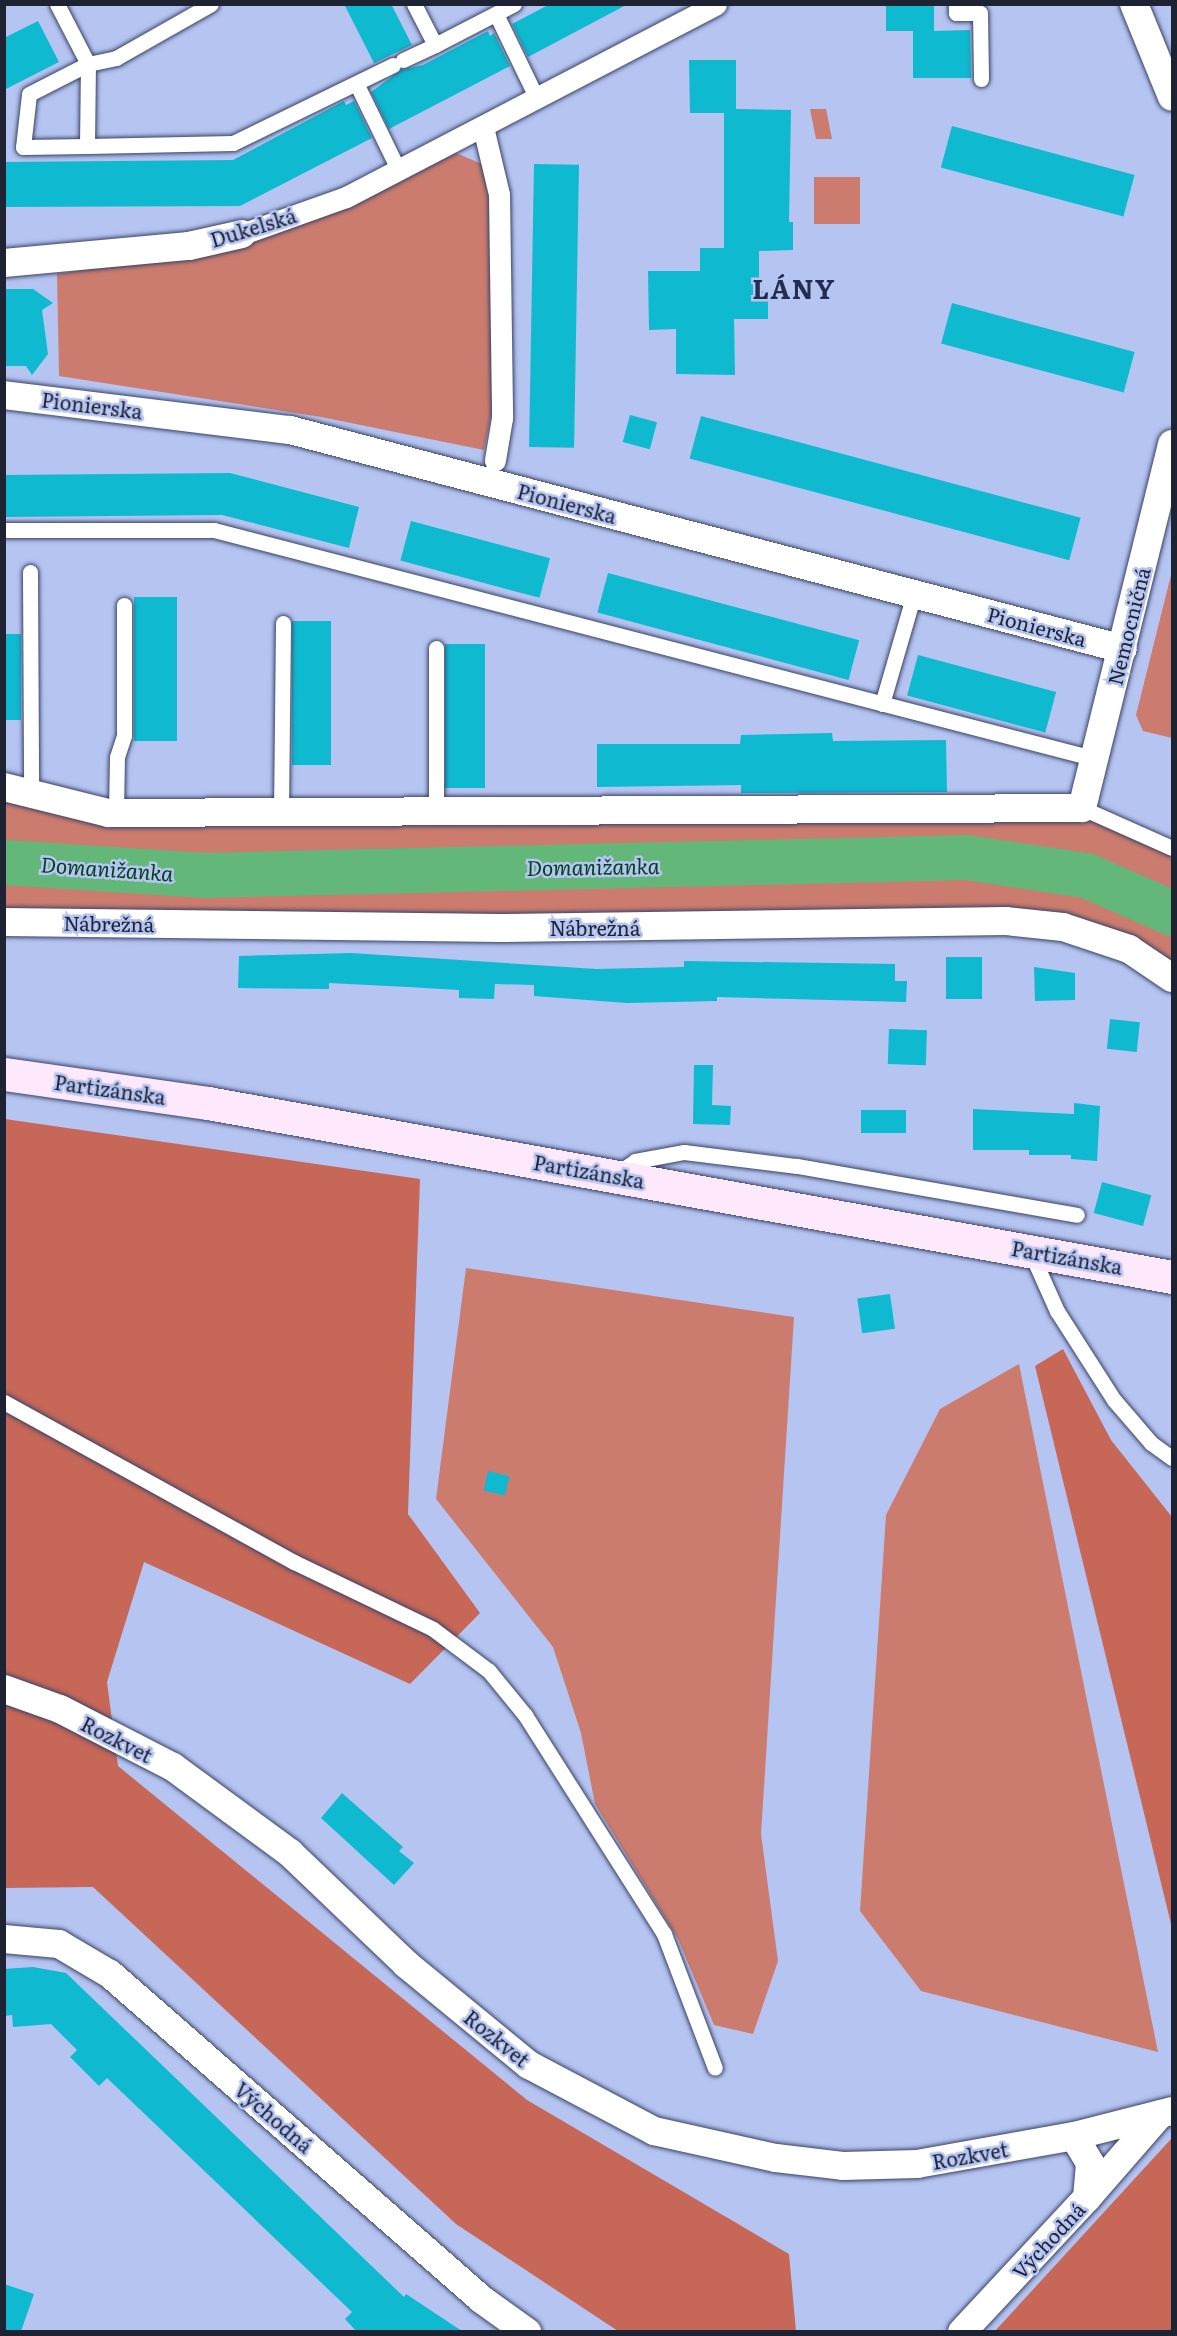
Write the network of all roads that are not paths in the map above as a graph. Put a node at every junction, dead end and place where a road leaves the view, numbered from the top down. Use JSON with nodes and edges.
{"nodes":[{"id":1,"x":57,"y":4,"type":"edge"},
{"id":2,"x":211,"y":4,"type":"edge"},
{"id":3,"x":414,"y":4,"type":"edge"},
{"id":4,"x":514,"y":4,"type":"edge"},
{"id":5,"x":716,"y":4,"type":"edge"},
{"id":6,"x":956,"y":4,"type":"edge"},
{"id":7,"x":1134,"y":4,"type":"edge"},
{"id":8,"x":496,"y":14,"type":"junction"},
{"id":9,"x":435,"y":45,"type":"junction"},
{"id":10,"x":88,"y":64,"type":"junction"},
{"id":11,"x":981,"y":79,"type":"dead end"},
{"id":12,"x":357,"y":85,"type":"junction"},
{"id":13,"x":1173,"y":97,"type":"edge"},
{"id":14,"x":537,"y":99,"type":"junction"},
{"id":15,"x":483,"y":127,"type":"junction"},
{"id":16,"x":87,"y":146,"type":"junction"},
{"id":17,"x":399,"y":171,"type":"junction"},
{"id":18,"x":242,"y":234,"type":"joint"},
{"id":19,"x":4,"y":264,"type":"edge"},
{"id":20,"x":4,"y":394,"type":"edge"},
{"id":21,"x":1173,"y":444,"type":"edge"},
{"id":22,"x":494,"y":472,"type":"junction"},
{"id":23,"x":4,"y":530,"type":"edge"},
{"id":24,"x":30,"y":572,"type":"dead end"},
{"id":25,"x":914,"y":594,"type":"junction"},
{"id":26,"x":124,"y":605,"type":"dead end"},
{"id":27,"x":283,"y":623,"type":"dead end"},
{"id":28,"x":436,"y":648,"type":"dead end"},
{"id":29,"x":1123,"y":649,"type":"junction"},
{"id":30,"x":882,"y":704,"type":"junction"},
{"id":31,"x":1096,"y":759,"type":"junction"},
{"id":32,"x":18,"y":790,"type":"edge"},
{"id":33,"x":1082,"y":808,"type":"junction"},
{"id":34,"x":116,"y":813,"type":"junction"},
{"id":35,"x":281,"y":814,"type":"junction"},
{"id":36,"x":436,"y":814,"type":"junction"},
{"id":37,"x":1173,"y":848,"type":"edge"},
{"id":38,"x":4,"y":922,"type":"edge"},
{"id":39,"x":1173,"y":978,"type":"edge"},
{"id":40,"x":4,"y":1074,"type":"edge"},
{"id":41,"x":613,"y":1175,"type":"junction"},
{"id":42,"x":1077,"y":1215,"type":"dead end"},
{"id":43,"x":1029,"y":1250,"type":"junction"},
{"id":44,"x":1173,"y":1277,"type":"edge"},
{"id":45,"x":4,"y":1402,"type":"edge"},
{"id":46,"x":1173,"y":1458,"type":"edge"},
{"id":47,"x":4,"y":1689,"type":"edge"},
{"id":48,"x":4,"y":1939,"type":"edge"},
{"id":49,"x":714,"y":2068,"type":"dead end"},
{"id":50,"x":1166,"y":2112,"type":"edge"},
{"id":51,"x":1074,"y":2136,"type":"junction"},
{"id":52,"x":1087,"y":2198,"type":"junction"},
{"id":53,"x":527,"y":2331,"type":"edge"},
{"id":54,"x":962,"y":2331,"type":"edge"}],
"edges":[{"from":1,"to":10,"type":"lane"},
{"from":2,"to":10,"type":"lane"},
{"from":3,"to":9,"type":"lane"},
{"from":4,"to":8,"type":"lane"},
{"from":5,"to":14,"type":"street","name":"Dukelská"},
{"from":6,"to":11,"type":"lane"},
{"from":7,"to":13,"type":"street"},
{"from":8,"to":9,"type":"lane"},
{"from":8,"to":14,"type":"lane"},
{"from":9,"to":12,"type":"lane"},
{"from":10,"to":16,"type":"lane"},
{"from":10,"to":16,"type":"lane"},
{"from":12,"to":16,"type":"lane"},
{"from":12,"to":17,"type":"lane"},
{"from":14,"to":15,"type":"street","name":"Dukelská"},
{"from":15,"to":17,"type":"street","name":"Dukelská"},
{"from":15,"to":22,"type":"street"},
{"from":17,"to":18,"type":"street","name":"Dukelská"},
{"from":18,"to":19,"type":"street","name":"Dukelská"},
{"from":20,"to":22,"type":"street","name":"Pionierska"},
{"from":21,"to":29,"type":"street","name":"Nemocničná"},
{"from":22,"to":25,"type":"street","name":"Pionierska"},
{"from":23,"to":30,"type":"lane"},
{"from":24,"to":32,"type":"lane"},
{"from":25,"to":29,"type":"street","name":"Pionierska"},
{"from":25,"to":30,"type":"lane"},
{"from":26,"to":34,"type":"lane"},
{"from":27,"to":35,"type":"lane"},
{"from":28,"to":36,"type":"lane"},
{"from":29,"to":31,"type":"street","name":"Nemocničná"},
{"from":30,"to":31,"type":"lane"},
{"from":31,"to":33,"type":"street","name":"Nemocničná"},
{"from":32,"to":34,"type":"street"},
{"from":33,"to":36,"type":"street"},
{"from":33,"to":37,"type":"lane"},
{"from":34,"to":35,"type":"street"},
{"from":35,"to":36,"type":"street"},
{"from":38,"to":39,"type":"street","name":"Nábrežná"},
{"from":40,"to":41,"type":"main road","name":"Partizánska"},
{"from":41,"to":42,"type":"lane"},
{"from":41,"to":43,"type":"main road","name":"Partizánska"},
{"from":43,"to":44,"type":"main road","name":"Partizánska"},
{"from":43,"to":46,"type":"lane"},
{"from":45,"to":49,"type":"lane"},
{"from":47,"to":51,"type":"street","name":"Rozkvet"},
{"from":48,"to":53,"type":"street","name":"Východná"},
{"from":50,"to":51,"type":"street","name":"Rozkvet"},
{"from":50,"to":52,"type":"street"},
{"from":51,"to":52,"type":"street","name":"Východná"},
{"from":52,"to":54,"type":"street","name":"Východná"}]}
